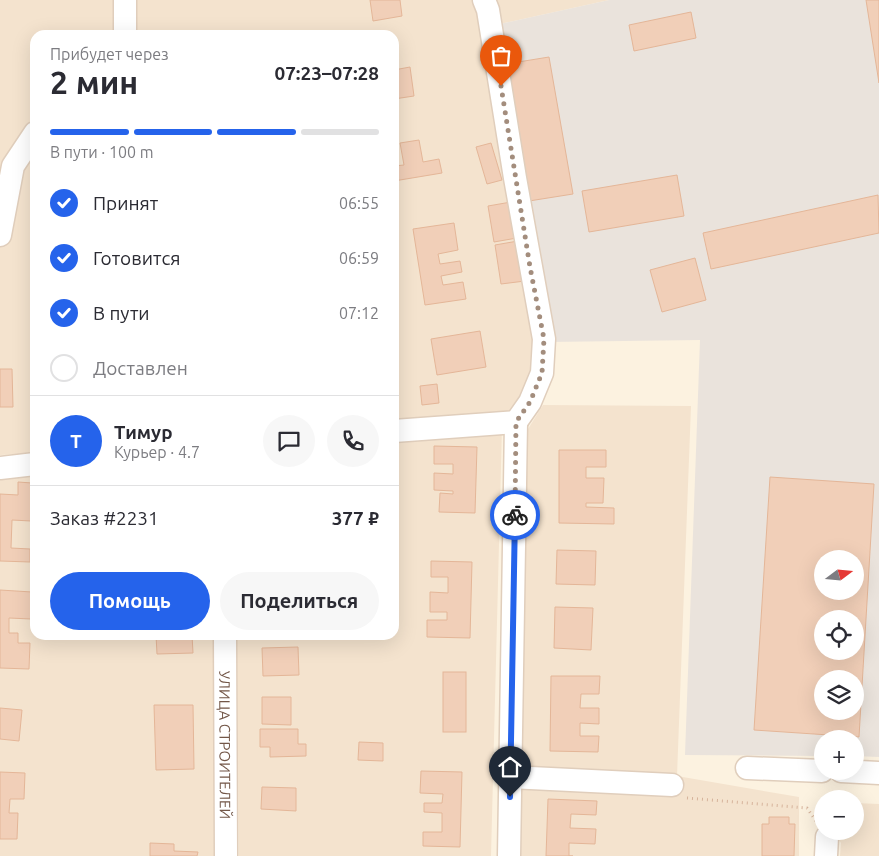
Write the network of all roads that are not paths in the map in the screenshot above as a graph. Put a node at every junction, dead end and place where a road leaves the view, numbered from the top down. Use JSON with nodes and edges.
{"nodes":[{"id":1,"x":125,"y":0,"type":"edge"},
{"id":2,"x":484,"y":0,"type":"edge"},
{"id":3,"x":125,"y":30,"type":"edge"},
{"id":4,"x":30,"y":141,"type":"edge"},
{"id":5,"x":0,"y":235,"type":"edge"},
{"id":6,"x":516,"y":422,"type":"junction"},
{"id":7,"x":399,"y":431,"type":"edge"},
{"id":8,"x":30,"y":465,"type":"edge"},
{"id":9,"x":0,"y":468,"type":"edge"},
{"id":10,"x":225,"y":640,"type":"edge"},
{"id":11,"x":747,"y":768,"type":"dead end"},
{"id":12,"x":814,"y":770,"type":"edge"},
{"id":13,"x":864,"y":772,"type":"edge"},
{"id":14,"x":879,"y":773,"type":"edge"},
{"id":15,"x":510,"y":777,"type":"junction"},
{"id":16,"x":672,"y":785,"type":"road end"},
{"id":17,"x":226,"y":856,"type":"edge"},
{"id":18,"x":509,"y":856,"type":"edge"}],
"edges":[{"from":1,"to":3,"type":"street"},
{"from":2,"to":6,"type":"street"},
{"from":4,"to":5,"type":"street"},
{"from":6,"to":7,"type":"street"},
{"from":6,"to":15,"type":"street"},
{"from":8,"to":9,"type":"street"},
{"from":10,"to":17,"type":"street","name":"УЛИЦА СТРОИТЕЛЕЙ"},
{"from":11,"to":12,"type":"street"},
{"from":13,"to":14,"type":"street"},
{"from":15,"to":16,"type":"street"},
{"from":15,"to":18,"type":"street"}]}
